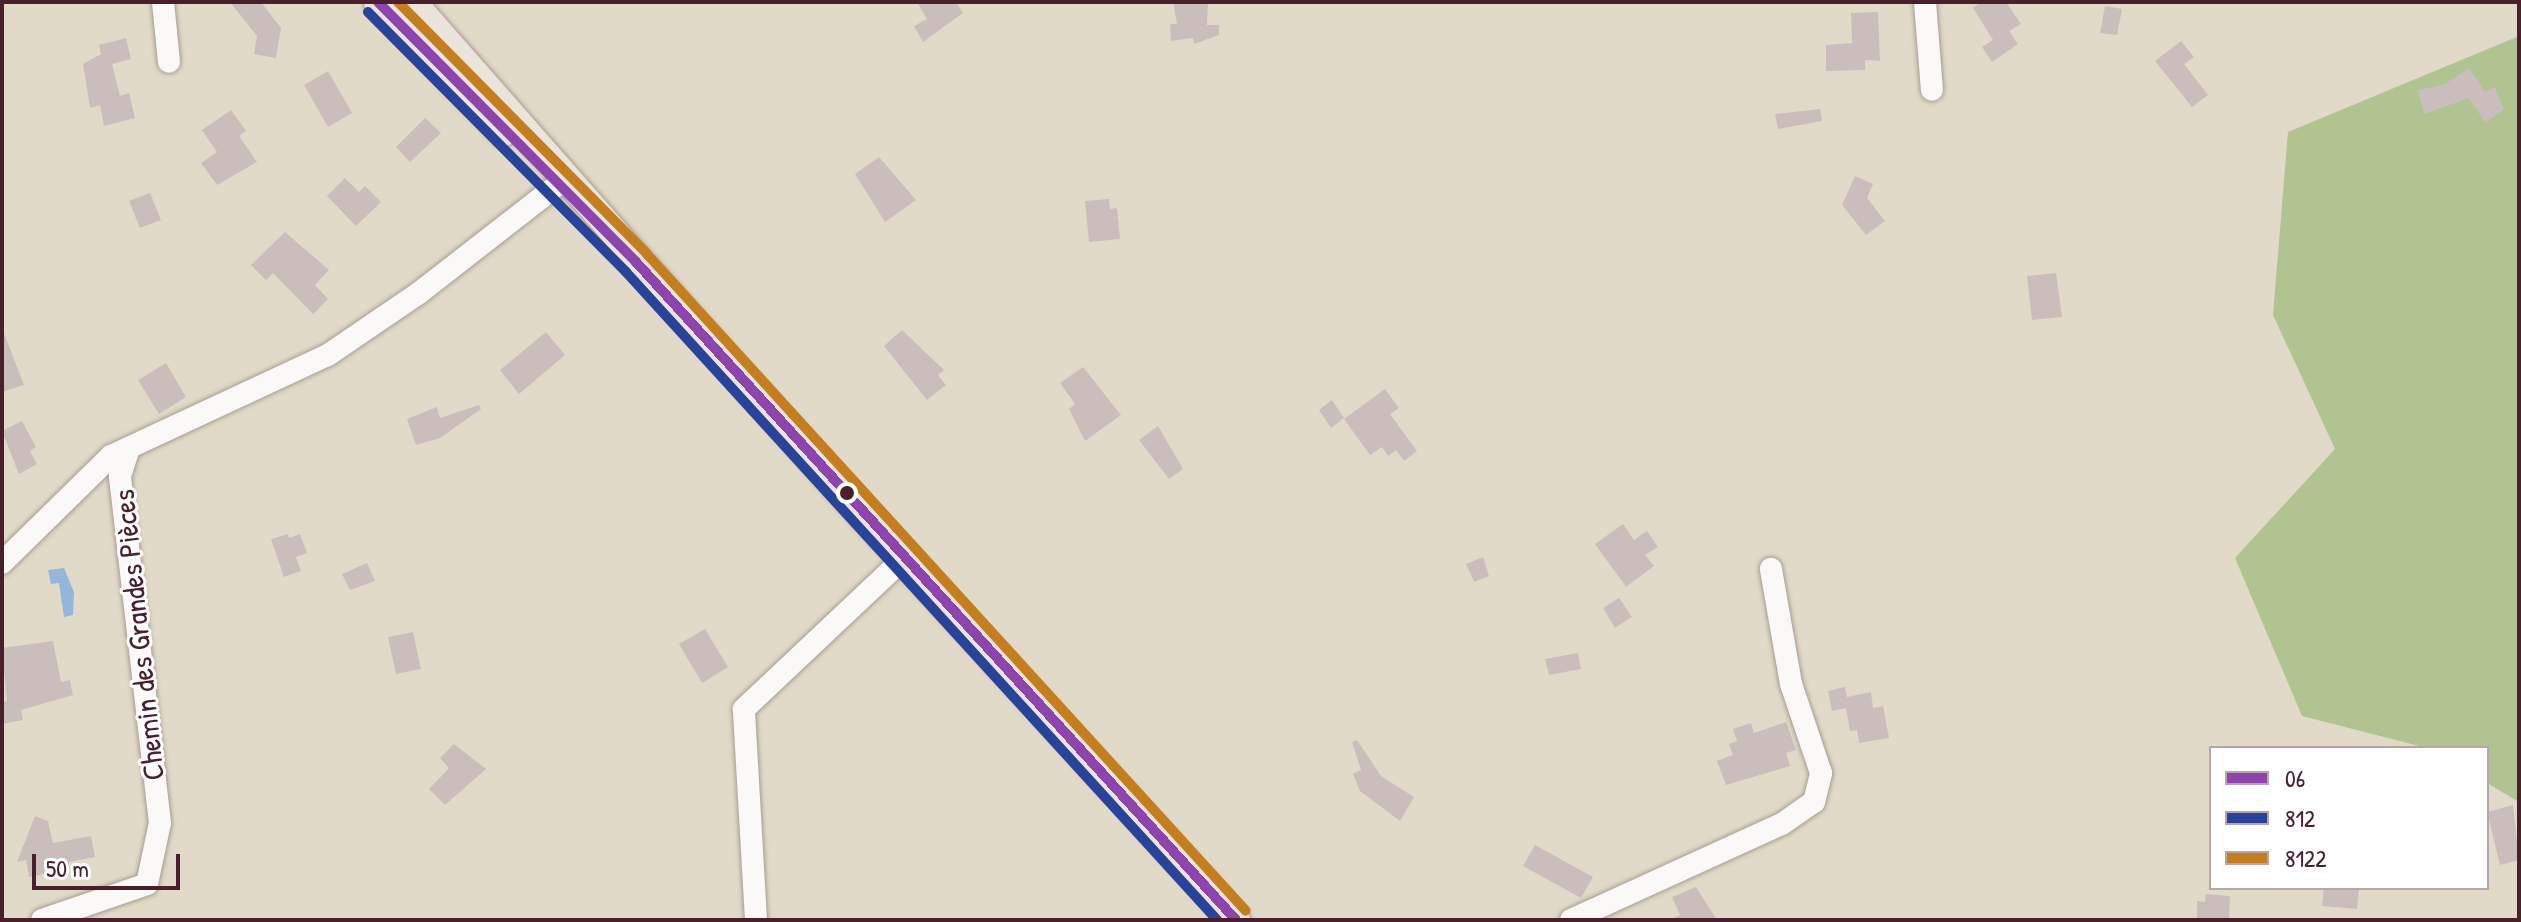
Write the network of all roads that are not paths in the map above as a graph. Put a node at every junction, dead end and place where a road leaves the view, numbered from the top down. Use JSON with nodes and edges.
{"nodes":[{"id":1,"x":163,"y":2,"type":"edge"},
{"id":2,"x":378,"y":2,"type":"edge"},
{"id":3,"x":412,"y":2,"type":"edge"},
{"id":4,"x":1925,"y":2,"type":"edge"},
{"id":5,"x":169,"y":62,"type":"dead end"},
{"id":6,"x":1932,"y":90,"type":"dead end"},
{"id":7,"x":562,"y":181,"type":"junction"},
{"id":8,"x":129,"y":448,"type":"junction"},
{"id":9,"x":903,"y":559,"type":"junction"},
{"id":10,"x":2,"y":563,"type":"edge"},
{"id":11,"x":1771,"y":569,"type":"dead end"},
{"id":12,"x":42,"y":920,"type":"edge"},
{"id":13,"x":756,"y":920,"type":"edge"},
{"id":14,"x":1236,"y":920,"type":"edge"},
{"id":15,"x":1571,"y":920,"type":"edge"}],
"edges":[{"from":1,"to":5,"type":"street"},
{"from":2,"to":7,"type":"main road"},
{"from":3,"to":7,"type":"main road"},
{"from":4,"to":6,"type":"street"},
{"from":7,"to":8,"type":"street"},
{"from":7,"to":9,"type":"main road"},
{"from":8,"to":10,"type":"street"},
{"from":8,"to":12,"type":"street","name":"Chemin des Grandes Pièces"},
{"from":9,"to":13,"type":"street"},
{"from":9,"to":14,"type":"main road"},
{"from":11,"to":15,"type":"street"}]}
